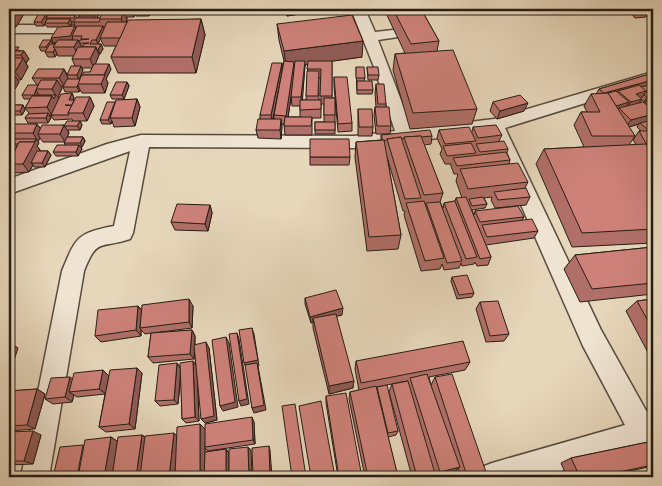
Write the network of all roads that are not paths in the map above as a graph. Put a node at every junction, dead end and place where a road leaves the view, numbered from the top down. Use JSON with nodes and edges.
{"nodes":[{"id":1,"x":358,"y":9,"type":"edge"},
{"id":2,"x":9,"y":29,"type":"edge"},
{"id":3,"x":101,"y":29,"type":"edge"},
{"id":4,"x":393,"y":34,"type":"dead end"},
{"id":5,"x":370,"y":37,"type":"junction"},
{"id":6,"x":653,"y":77,"type":"edge"},
{"id":7,"x":495,"y":125,"type":"junction"},
{"id":8,"x":405,"y":135,"type":"junction"},
{"id":9,"x":142,"y":141,"type":"junction"},
{"id":10,"x":9,"y":187,"type":"edge"},
{"id":11,"x":648,"y":442,"type":"edge"},
{"id":12,"x":35,"y":477,"type":"edge"},
{"id":13,"x":492,"y":477,"type":"edge"}],
"edges":[{"from":1,"to":5,"type":"street"},
{"from":2,"to":3,"type":"street"},
{"from":4,"to":5,"type":"street"},
{"from":5,"to":8,"type":"street"},
{"from":6,"to":7,"type":"street"},
{"from":7,"to":8,"type":"street"},
{"from":7,"to":11,"type":"street"},
{"from":8,"to":9,"type":"street"},
{"from":9,"to":10,"type":"street"},
{"from":9,"to":12,"type":"street"},
{"from":11,"to":13,"type":"street"}]}
